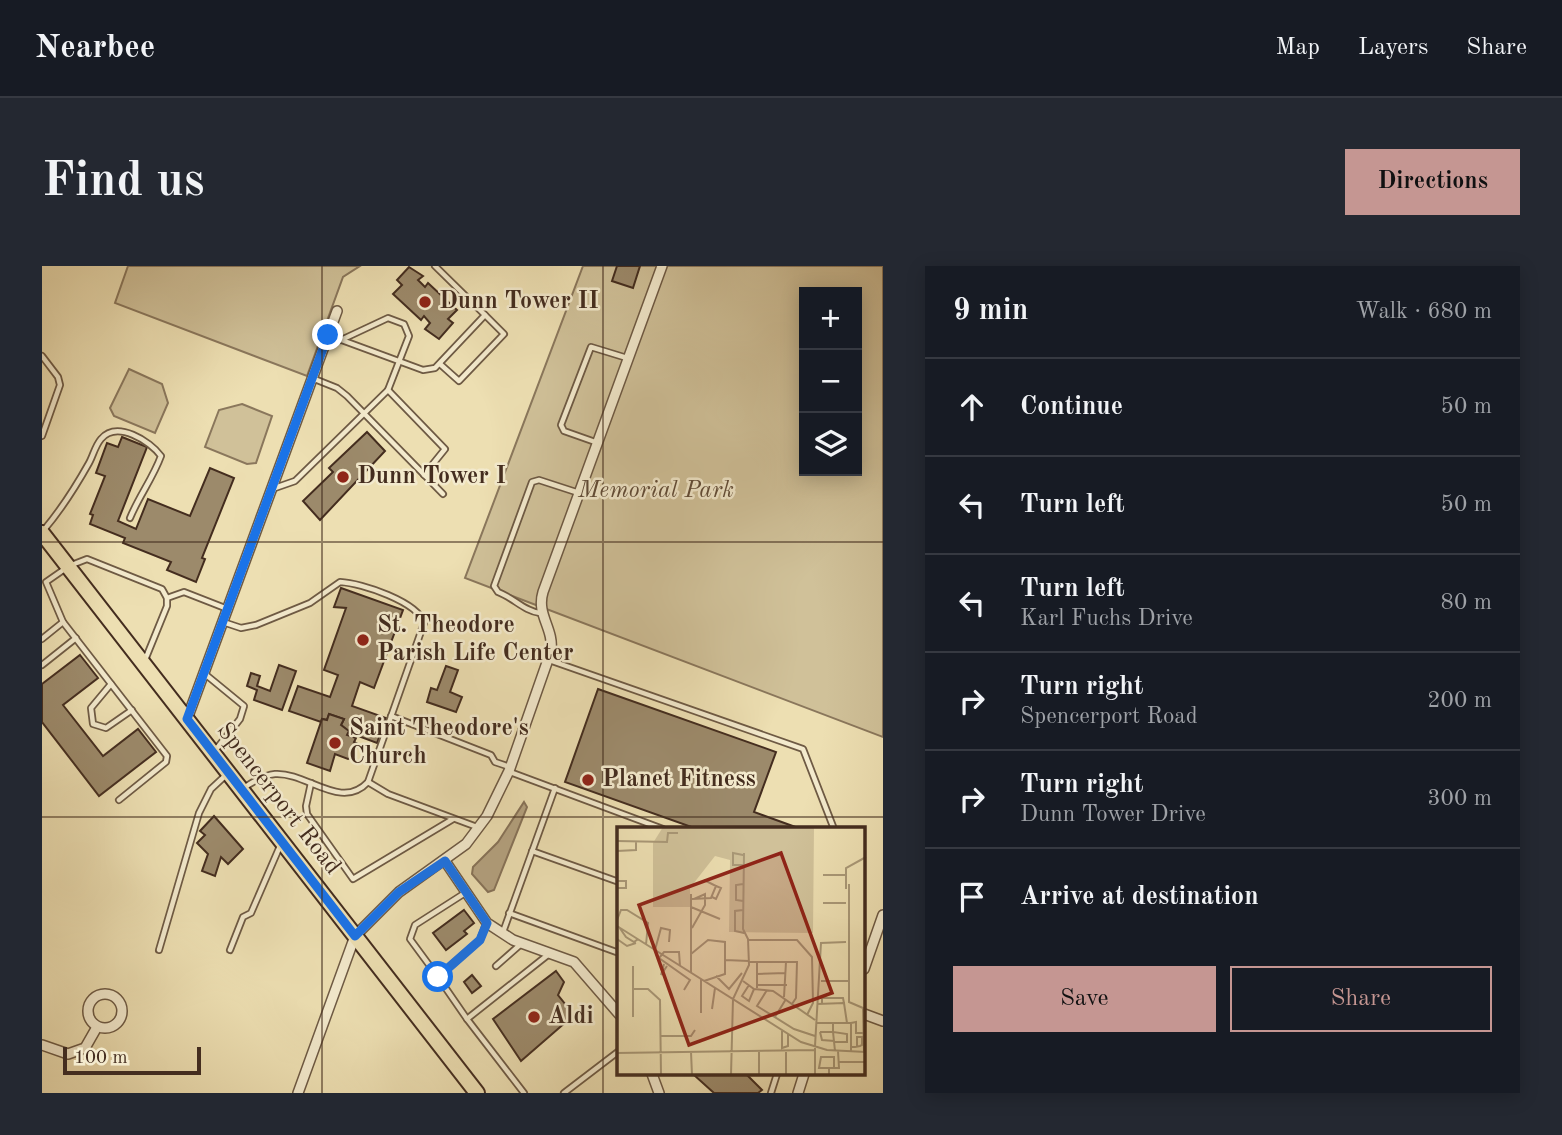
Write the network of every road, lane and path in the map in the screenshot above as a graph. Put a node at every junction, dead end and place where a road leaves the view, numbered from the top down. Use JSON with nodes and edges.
{"nodes":[{"id":1,"x":435,"y":266,"type":"edge"},
{"id":2,"x":662,"y":266,"type":"edge"},
{"id":3,"x":337,"y":311,"type":"dead end"},
{"id":4,"x":485,"y":315,"type":"junction"},
{"id":5,"x":328,"y":335,"type":"junction"},
{"id":6,"x":341,"y":340,"type":"junction"},
{"id":7,"x":42,"y":356,"type":"edge"},
{"id":8,"x":628,"y":358,"type":"junction"},
{"id":9,"x":402,"y":362,"type":"junction"},
{"id":10,"x":440,"y":364,"type":"junction"},
{"id":11,"x":312,"y":378,"type":"junction"},
{"id":12,"x":388,"y":390,"type":"junction"},
{"id":13,"x":364,"y":413,"type":"junction"},
{"id":14,"x":42,"y":436,"type":"edge"},
{"id":15,"x":598,"y":443,"type":"junction"},
{"id":16,"x":424,"y":475,"type":"junction"},
{"id":17,"x":269,"y":490,"type":"junction"},
{"id":18,"x":443,"y":494,"type":"dead end"},
{"id":19,"x":579,"y":494,"type":"junction"},
{"id":20,"x":130,"y":518,"type":"dead end"},
{"id":21,"x":42,"y":532,"type":"edge"},
{"id":22,"x":69,"y":566,"type":"junction"},
{"id":23,"x":44,"y":583,"type":"edge"},
{"id":24,"x":167,"y":598,"type":"junction"},
{"id":25,"x":225,"y":608,"type":"junction"},
{"id":26,"x":540,"y":613,"type":"junction"},
{"id":27,"x":221,"y":621,"type":"junction"},
{"id":28,"x":63,"y":622,"type":"junction"},
{"id":29,"x":76,"y":638,"type":"junction"},
{"id":30,"x":42,"y":639,"type":"edge"},
{"id":31,"x":548,"y":660,"type":"junction"},
{"id":32,"x":144,"y":664,"type":"junction"},
{"id":33,"x":42,"y":665,"type":"edge"},
{"id":34,"x":204,"y":673,"type":"junction"},
{"id":35,"x":111,"y":684,"type":"junction"},
{"id":36,"x":132,"y":710,"type":"junction"},
{"id":37,"x":391,"y":716,"type":"junction"},
{"id":38,"x":187,"y":719,"type":"junction"},
{"id":39,"x":213,"y":753,"type":"junction"},
{"id":40,"x":510,"y":769,"type":"junction"},
{"id":41,"x":228,"y":773,"type":"junction"},
{"id":42,"x":368,"y":782,"type":"junction"},
{"id":43,"x":311,"y":783,"type":"junction"},
{"id":44,"x":555,"y":788,"type":"junction"},
{"id":45,"x":241,"y":789,"type":"junction"},
{"id":46,"x":118,"y":800,"type":"dead end"},
{"id":47,"x":453,"y":819,"type":"junction"},
{"id":48,"x":658,"y":827,"type":"edge"},
{"id":49,"x":833,"y":827,"type":"edge"},
{"id":50,"x":478,"y":828,"type":"junction"},
{"id":51,"x":282,"y":842,"type":"junction"},
{"id":52,"x":532,"y":851,"type":"junction"},
{"id":53,"x":445,"y":861,"type":"junction"},
{"id":54,"x":617,"y":881,"type":"edge"},
{"id":55,"x":465,"y":893,"type":"junction"},
{"id":56,"x":509,"y":913,"type":"junction"},
{"id":57,"x":882,"y":921,"type":"edge"},
{"id":58,"x":487,"y":923,"type":"junction"},
{"id":59,"x":502,"y":933,"type":"junction"},
{"id":60,"x":355,"y":936,"type":"junction"},
{"id":61,"x":522,"y":944,"type":"junction"},
{"id":62,"x":159,"y":950,"type":"dead end"},
{"id":63,"x":230,"y":950,"type":"dead end"},
{"id":64,"x":617,"y":952,"type":"edge"},
{"id":65,"x":549,"y":954,"type":"junction"},
{"id":66,"x":496,"y":965,"type":"dead end"},
{"id":67,"x":866,"y":965,"type":"edge"},
{"id":68,"x":438,"y":977,"type":"junction"},
{"id":69,"x":617,"y":1012,"type":"edge"},
{"id":70,"x":866,"y":1015,"type":"edge"},
{"id":71,"x":467,"y":1019,"type":"junction"},
{"id":72,"x":883,"y":1021,"type":"edge"},
{"id":73,"x":97,"y":1027,"type":"dead end"},
{"id":74,"x":42,"y":1045,"type":"edge"},
{"id":75,"x":617,"y":1053,"type":"edge"},
{"id":76,"x":654,"y":1076,"type":"edge"},
{"id":77,"x":775,"y":1076,"type":"edge"},
{"id":78,"x":803,"y":1076,"type":"edge"},
{"id":79,"x":298,"y":1093,"type":"edge"},
{"id":80,"x":478,"y":1093,"type":"edge"},
{"id":81,"x":524,"y":1093,"type":"edge"},
{"id":82,"x":564,"y":1093,"type":"edge"},
{"id":83,"x":659,"y":1093,"type":"edge"},
{"id":84,"x":771,"y":1093,"type":"edge"},
{"id":85,"x":797,"y":1093,"type":"edge"}],
"edges":[{"from":1,"to":4,"type":"lane"},
{"from":2,"to":8,"type":"street"},
{"from":3,"to":5,"type":"street"},
{"from":4,"to":10,"type":"lane"},
{"from":4,"to":10,"type":"lane"},
{"from":5,"to":6,"type":"lane"},
{"from":5,"to":11,"type":"street"},
{"from":6,"to":9,"type":"lane"},
{"from":6,"to":9,"type":"lane"},
{"from":7,"to":14,"type":"lane"},
{"from":8,"to":15,"type":"street"},
{"from":8,"to":15,"type":"lane"},
{"from":9,"to":10,"type":"lane"},
{"from":9,"to":12,"type":"lane"},
{"from":11,"to":13,"type":"lane"},
{"from":11,"to":17,"type":"street"},
{"from":12,"to":13,"type":"lane"},
{"from":12,"to":16,"type":"lane"},
{"from":13,"to":16,"type":"lane"},
{"from":13,"to":17,"type":"lane"},
{"from":15,"to":19,"type":"street"},
{"from":16,"to":18,"type":"lane"},
{"from":17,"to":25,"type":"street"},
{"from":19,"to":26,"type":"street"},
{"from":19,"to":26,"type":"lane"},
{"from":20,"to":21,"type":"lane"},
{"from":21,"to":22,"type":"main road","name":"Spencerport Road"},
{"from":22,"to":23,"type":"lane"},
{"from":22,"to":24,"type":"lane"},
{"from":22,"to":32,"type":"main road","name":"Spencerport Road"},
{"from":23,"to":28,"type":"lane"},
{"from":24,"to":25,"type":"lane"},
{"from":24,"to":32,"type":"lane"},
{"from":25,"to":27,"type":"street"},
{"from":26,"to":31,"type":"street"},
{"from":27,"to":34,"type":"street"},
{"from":27,"to":37,"type":"lane"},
{"from":28,"to":29,"type":"lane"},
{"from":28,"to":30,"type":"lane"},
{"from":29,"to":33,"type":"lane"},
{"from":29,"to":35,"type":"lane"},
{"from":31,"to":40,"type":"street"},
{"from":31,"to":49,"type":"lane"},
{"from":32,"to":38,"type":"main road","name":"Spencerport Road"},
{"from":34,"to":38,"type":"street"},
{"from":34,"to":39,"type":"lane"},
{"from":35,"to":36,"type":"lane"},
{"from":35,"to":36,"type":"lane"},
{"from":36,"to":46,"type":"lane"},
{"from":37,"to":40,"type":"lane"},
{"from":37,"to":42,"type":"lane"},
{"from":38,"to":39,"type":"main road","name":"Spencerport Road"},
{"from":39,"to":41,"type":"main road","name":"Spencerport Road"},
{"from":40,"to":44,"type":"lane"},
{"from":40,"to":50,"type":"street"},
{"from":41,"to":45,"type":"main road","name":"Spencerport Road"},
{"from":41,"to":62,"type":"lane"},
{"from":42,"to":43,"type":"lane"},
{"from":42,"to":47,"type":"lane"},
{"from":43,"to":45,"type":"lane"},
{"from":43,"to":47,"type":"lane"},
{"from":44,"to":48,"type":"lane"},
{"from":44,"to":52,"type":"lane"},
{"from":45,"to":51,"type":"main road","name":"Spencerport Road"},
{"from":47,"to":50,"type":"lane"},
{"from":50,"to":53,"type":"street"},
{"from":51,"to":60,"type":"main road","name":"Spencerport Road"},
{"from":51,"to":63,"type":"lane"},
{"from":52,"to":54,"type":"lane"},
{"from":52,"to":56,"type":"lane"},
{"from":53,"to":55,"type":"street"},
{"from":53,"to":60,"type":"street"},
{"from":55,"to":58,"type":"street"},
{"from":55,"to":68,"type":"lane"},
{"from":56,"to":59,"type":"lane"},
{"from":56,"to":64,"type":"lane"},
{"from":57,"to":67,"type":"street"},
{"from":58,"to":59,"type":"street"},
{"from":58,"to":68,"type":"lane"},
{"from":59,"to":61,"type":"street"},
{"from":60,"to":79,"type":"street"},
{"from":60,"to":80,"type":"main road","name":"Spencerport Road"},
{"from":61,"to":65,"type":"street"},
{"from":61,"to":66,"type":"lane"},
{"from":65,"to":69,"type":"street"},
{"from":65,"to":71,"type":"lane"},
{"from":68,"to":71,"type":"lane"},
{"from":70,"to":72,"type":"street"},
{"from":71,"to":81,"type":"lane"},
{"from":73,"to":74,"type":"street"},
{"from":75,"to":82,"type":"lane"},
{"from":76,"to":83,"type":"street"},
{"from":77,"to":84,"type":"lane"},
{"from":78,"to":85,"type":"street"}]}
